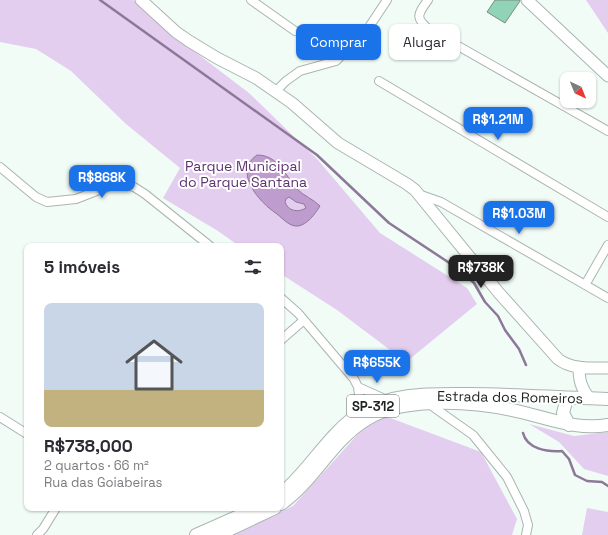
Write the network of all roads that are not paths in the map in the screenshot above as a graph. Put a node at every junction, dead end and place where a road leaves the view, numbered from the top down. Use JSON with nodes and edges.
{"nodes":[{"id":1,"x":142,"y":0,"type":"edge"},
{"id":2,"x":251,"y":0,"type":"edge"},
{"id":3,"x":388,"y":0,"type":"edge"},
{"id":4,"x":428,"y":0,"type":"edge"},
{"id":5,"x":527,"y":0,"type":"edge"},
{"id":6,"x":295,"y":31,"type":"dead end"},
{"id":7,"x":608,"y":76,"type":"edge"},
{"id":8,"x":379,"y":80,"type":"dead end"},
{"id":9,"x":276,"y":92,"type":"junction"},
{"id":10,"x":608,"y":131,"type":"edge"},
{"id":11,"x":0,"y":167,"type":"edge"},
{"id":12,"x":421,"y":195,"type":"junction"},
{"id":13,"x":441,"y":202,"type":"junction"},
{"id":14,"x":438,"y":216,"type":"junction"},
{"id":15,"x":608,"y":217,"type":"edge"},
{"id":16,"x":206,"y":243,"type":"edge"},
{"id":17,"x":608,"y":244,"type":"edge"},
{"id":18,"x":585,"y":285,"type":"junction"},
{"id":19,"x":608,"y":298,"type":"edge"},
{"id":20,"x":284,"y":301,"type":"edge"},
{"id":21,"x":304,"y":320,"type":"junction"},
{"id":22,"x":284,"y":337,"type":"edge"},
{"id":23,"x":579,"y":367,"type":"junction"},
{"id":24,"x":608,"y":368,"type":"edge"},
{"id":25,"x":579,"y":380,"type":"junction"},
{"id":26,"x":358,"y":387,"type":"junction"},
{"id":27,"x":567,"y":398,"type":"junction"},
{"id":28,"x":590,"y":398,"type":"junction"},
{"id":29,"x":608,"y":399,"type":"edge"},
{"id":30,"x":387,"y":400,"type":"junction"},
{"id":31,"x":429,"y":404,"type":"junction"},
{"id":32,"x":361,"y":412,"type":"junction"},
{"id":33,"x":0,"y":417,"type":"edge"},
{"id":34,"x":569,"y":425,"type":"junction"},
{"id":35,"x":607,"y":425,"type":"edge"},
{"id":36,"x":24,"y":432,"type":"edge"},
{"id":37,"x":284,"y":492,"type":"edge"},
{"id":38,"x":284,"y":502,"type":"edge"},
{"id":39,"x":54,"y":511,"type":"edge"},
{"id":40,"x":250,"y":511,"type":"edge"},
{"id":41,"x":269,"y":511,"type":"edge"},
{"id":42,"x":37,"y":535,"type":"edge"},
{"id":43,"x":196,"y":535,"type":"edge"},
{"id":44,"x":218,"y":535,"type":"edge"},
{"id":45,"x":526,"y":535,"type":"edge"}],
"edges":[{"from":1,"to":9,"type":"street"},
{"from":2,"to":6,"type":"street"},
{"from":3,"to":9,"type":"street"},
{"from":4,"to":10,"type":"street"},
{"from":5,"to":7,"type":"street"},
{"from":8,"to":15,"type":"street"},
{"from":9,"to":12,"type":"street"},
{"from":11,"to":16,"type":"street"},
{"from":12,"to":13,"type":"street"},
{"from":12,"to":14,"type":"street"},
{"from":13,"to":14,"type":"street"},
{"from":13,"to":18,"type":"street"},
{"from":14,"to":23,"type":"street"},
{"from":17,"to":18,"type":"street"},
{"from":18,"to":19,"type":"street"},
{"from":20,"to":21,"type":"street"},
{"from":21,"to":22,"type":"street"},
{"from":21,"to":26,"type":"street"},
{"from":23,"to":24,"type":"street"},
{"from":23,"to":25,"type":"street"},
{"from":25,"to":27,"type":"street"},
{"from":25,"to":28,"type":"street"},
{"from":26,"to":30,"type":"street"},
{"from":26,"to":32,"type":"street"},
{"from":27,"to":28,"type":"main road","name":"Estrada dos Romeiros","number":"SP-312"},
{"from":27,"to":30,"type":"main road","name":"Estrada dos Romeiros","number":"SP-312"},
{"from":27,"to":34,"type":"main road"},
{"from":28,"to":29,"type":"main road","name":"Estrada dos Romeiros","number":"SP-312"},
{"from":30,"to":32,"type":"main road","name":"Estrada dos Romeiros","number":"SP-312"},
{"from":31,"to":34,"type":"main road","name":"Estrada dos Romeiros","number":"SP-312"},
{"from":31,"to":38,"type":"main road","name":"Estrada dos Romeiros","number":"SP-312"},
{"from":31,"to":45,"type":"street"},
{"from":32,"to":37,"type":"main road","name":"Estrada dos Romeiros","number":"SP-312"},
{"from":33,"to":36,"type":"street"},
{"from":34,"to":35,"type":"main road","name":"Estrada dos Romeiros","number":"SP-312"},
{"from":39,"to":42,"type":"street"},
{"from":40,"to":43,"type":"main road"},
{"from":41,"to":44,"type":"main road"}]}
